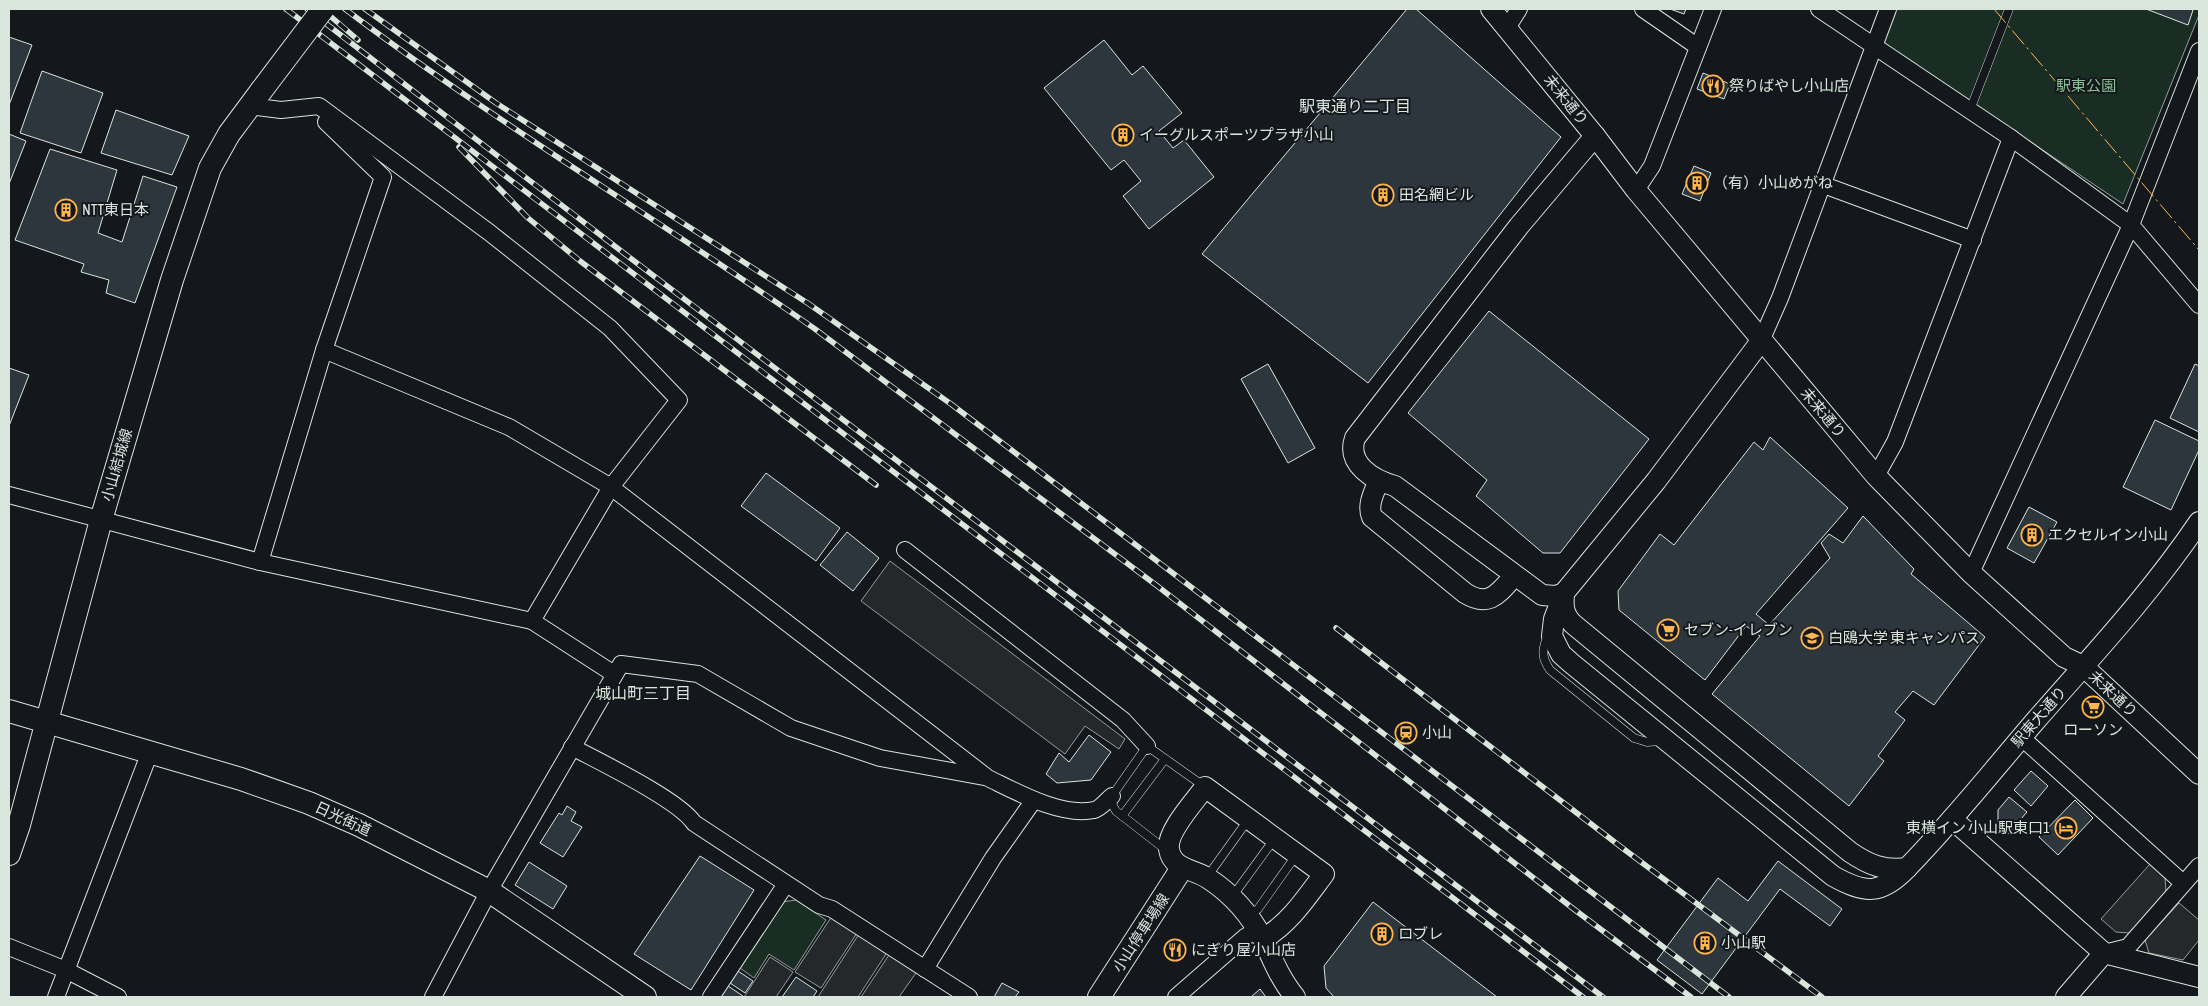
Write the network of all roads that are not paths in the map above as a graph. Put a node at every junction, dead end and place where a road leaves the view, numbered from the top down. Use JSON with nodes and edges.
{"nodes":[{"id":1,"x":323,"y":9,"type":"edge"},
{"id":2,"x":1491,"y":9,"type":"edge"},
{"id":3,"x":1519,"y":9,"type":"edge"},
{"id":4,"x":1643,"y":9,"type":"edge"},
{"id":5,"x":1713,"y":9,"type":"edge"},
{"id":6,"x":1819,"y":9,"type":"edge"},
{"id":7,"x":1888,"y":9,"type":"edge"},
{"id":8,"x":2008,"y":9,"type":"edge"},
{"id":9,"x":1508,"y":28,"type":"junction"},
{"id":10,"x":1874,"y":45,"type":"junction"},
{"id":11,"x":1698,"y":46,"type":"junction"},
{"id":12,"x":2199,"y":51,"type":"edge"},
{"id":13,"x":255,"y":99,"type":"junction"},
{"id":14,"x":319,"y":106,"type":"junction"},
{"id":15,"x":1970,"y":110,"type":"junction"},
{"id":16,"x":1595,"y":136,"type":"junction"},
{"id":17,"x":2011,"y":138,"type":"junction"},
{"id":18,"x":1821,"y":184,"type":"junction"},
{"id":19,"x":1636,"y":190,"type":"junction"},
{"id":20,"x":2131,"y":225,"type":"junction"},
{"id":21,"x":1973,"y":240,"type":"junction"},
{"id":22,"x":2199,"y":305,"type":"edge"},
{"id":23,"x":1761,"y":340,"type":"junction"},
{"id":24,"x":324,"y":350,"type":"junction"},
{"id":25,"x":1876,"y":476,"type":"junction"},
{"id":26,"x":1378,"y":482,"type":"junction"},
{"id":27,"x":611,"y":487,"type":"junction"},
{"id":28,"x":9,"y":495,"type":"edge"},
{"id":29,"x":102,"y":520,"type":"junction"},
{"id":30,"x":2199,"y":522,"type":"edge"},
{"id":31,"x":904,"y":550,"type":"dead end"},
{"id":32,"x":260,"y":562,"type":"junction"},
{"id":33,"x":1971,"y":573,"type":"junction"},
{"id":34,"x":1514,"y":576,"type":"junction"},
{"id":35,"x":1564,"y":592,"type":"junction"},
{"id":36,"x":532,"y":621,"type":"junction"},
{"id":37,"x":2083,"y":666,"type":"junction"},
{"id":38,"x":614,"y":674,"type":"junction"},
{"id":39,"x":9,"y":711,"type":"edge"},
{"id":40,"x":46,"y":721,"type":"junction"},
{"id":41,"x":2021,"y":737,"type":"junction"},
{"id":42,"x":572,"y":746,"type":"junction"},
{"id":43,"x":1147,"y":746,"type":"junction"},
{"id":44,"x":150,"y":752,"type":"junction"},
{"id":45,"x":1165,"y":759,"type":"junction"},
{"id":46,"x":2199,"y":774,"type":"edge"},
{"id":47,"x":988,"y":778,"type":"junction"},
{"id":48,"x":1205,"y":787,"type":"junction"},
{"id":49,"x":1112,"y":796,"type":"junction"},
{"id":50,"x":1034,"y":800,"type":"junction"},
{"id":51,"x":1122,"y":816,"type":"junction"},
{"id":52,"x":1249,"y":818,"type":"junction"},
{"id":53,"x":1952,"y":819,"type":"junction"},
{"id":54,"x":1275,"y":838,"type":"junction"},
{"id":55,"x":9,"y":854,"type":"edge"},
{"id":56,"x":1297,"y":854,"type":"junction"},
{"id":57,"x":2199,"y":866,"type":"edge"},
{"id":58,"x":1182,"y":868,"type":"junction"},
{"id":59,"x":1907,"y":868,"type":"junction"},
{"id":60,"x":1207,"y":877,"type":"junction"},
{"id":61,"x":2183,"y":883,"type":"junction"},
{"id":62,"x":786,"y":884,"type":"junction"},
{"id":63,"x":489,"y":891,"type":"junction"},
{"id":64,"x":1232,"y":897,"type":"junction"},
{"id":65,"x":1256,"y":929,"type":"junction"},
{"id":66,"x":9,"y":947,"type":"edge"},
{"id":67,"x":2104,"y":953,"type":"junction"},
{"id":68,"x":925,"y":969,"type":"junction"},
{"id":69,"x":66,"y":970,"type":"junction"},
{"id":70,"x":2199,"y":977,"type":"edge"},
{"id":71,"x":56,"y":997,"type":"edge"},
{"id":72,"x":118,"y":997,"type":"edge"},
{"id":73,"x":433,"y":997,"type":"edge"},
{"id":74,"x":645,"y":997,"type":"edge"},
{"id":75,"x":710,"y":997,"type":"edge"},
{"id":76,"x":968,"y":997,"type":"edge"},
{"id":77,"x":1099,"y":997,"type":"edge"},
{"id":78,"x":1176,"y":997,"type":"edge"},
{"id":79,"x":1295,"y":997,"type":"edge"},
{"id":80,"x":2066,"y":997,"type":"edge"}],
"edges":[{"from":1,"to":13,"type":"main road","name":"小山結城線","bridge":true},
{"from":2,"to":9,"type":"street","name":"未来通り"},
{"from":3,"to":9,"type":"street"},
{"from":4,"to":11,"type":"street"},
{"from":5,"to":11,"type":"street"},
{"from":6,"to":10,"type":"street"},
{"from":7,"to":10,"type":"street"},
{"from":8,"to":15,"type":"lane"},
{"from":9,"to":16,"type":"street","name":"未来通り"},
{"from":10,"to":15,"type":"street"},
{"from":10,"to":18,"type":"street"},
{"from":11,"to":19,"type":"street"},
{"from":12,"to":20,"type":"street"},
{"from":13,"to":14,"type":"street"},
{"from":13,"to":29,"type":"main road","name":"小山結城線"},
{"from":14,"to":24,"type":"street"},
{"from":14,"to":27,"type":"street"},
{"from":15,"to":17,"type":"street"},
{"from":16,"to":19,"type":"street","name":"未来通り"},
{"from":16,"to":26,"type":"street"},
{"from":17,"to":20,"type":"street"},
{"from":17,"to":21,"type":"street"},
{"from":18,"to":21,"type":"street"},
{"from":18,"to":23,"type":"street"},
{"from":19,"to":23,"type":"street","name":"未来通り"},
{"from":20,"to":22,"type":"street"},
{"from":20,"to":33,"type":"street"},
{"from":21,"to":25,"type":"street"},
{"from":23,"to":25,"type":"street","name":"未来通り"},
{"from":23,"to":35,"type":"street"},
{"from":24,"to":27,"type":"street"},
{"from":24,"to":32,"type":"street"},
{"from":25,"to":33,"type":"street","name":"未来通り"},
{"from":26,"to":34,"type":"street"},
{"from":26,"to":34,"type":"street"},
{"from":27,"to":36,"type":"street"},
{"from":27,"to":47,"type":"street"},
{"from":28,"to":29,"type":"street"},
{"from":29,"to":32,"type":"street"},
{"from":29,"to":40,"type":"main road","name":"小山結城線"},
{"from":30,"to":37,"type":"street","name":"駅東大通り"},
{"from":31,"to":43,"type":"street"},
{"from":32,"to":36,"type":"street"},
{"from":33,"to":37,"type":"street","name":"未来通り"},
{"from":34,"to":35,"type":"street"},
{"from":35,"to":59,"type":"street"},
{"from":35,"to":59,"type":"street","name":"駅東大通り"},
{"from":36,"to":38,"type":"street"},
{"from":37,"to":41,"type":"street","name":"駅東大通り"},
{"from":37,"to":46,"type":"street","name":"未来通り"},
{"from":38,"to":42,"type":"street"},
{"from":38,"to":47,"type":"street"},
{"from":39,"to":40,"type":"main road","name":"日光街道"},
{"from":40,"to":44,"type":"main road","name":"日光街道"},
{"from":40,"to":55,"type":"main road","name":"小山結城線"},
{"from":41,"to":53,"type":"street","name":"駅東大通り"},
{"from":41,"to":61,"type":"street"},
{"from":42,"to":62,"type":"street"},
{"from":42,"to":63,"type":"street"},
{"from":43,"to":45,"type":"lane"},
{"from":43,"to":49,"type":"lane"},
{"from":44,"to":63,"type":"main road","name":"日光街道"},
{"from":44,"to":69,"type":"street"},
{"from":45,"to":48,"type":"lane"},
{"from":45,"to":51,"type":"lane"},
{"from":47,"to":50,"type":"street"},
{"from":48,"to":52,"type":"street"},
{"from":48,"to":58,"type":"street"},
{"from":49,"to":50,"type":"street"},
{"from":49,"to":51,"type":"lane"},
{"from":50,"to":68,"type":"street"},
{"from":51,"to":58,"type":"lane"},
{"from":52,"to":54,"type":"street"},
{"from":52,"to":60,"type":"lane"},
{"from":53,"to":59,"type":"street","name":"駅東大通り"},
{"from":53,"to":67,"type":"street"},
{"from":54,"to":56,"type":"street"},
{"from":54,"to":64,"type":"lane"},
{"from":56,"to":65,"type":"lane"},
{"from":56,"to":65,"type":"street"},
{"from":57,"to":61,"type":"street"},
{"from":58,"to":60,"type":"street"},
{"from":58,"to":77,"type":"main road","name":"小山停車場線"},
{"from":60,"to":64,"type":"street"},
{"from":61,"to":67,"type":"street"},
{"from":62,"to":68,"type":"street"},
{"from":62,"to":75,"type":"street"},
{"from":63,"to":73,"type":"street"},
{"from":63,"to":74,"type":"main road","name":"日光街道"},
{"from":64,"to":65,"type":"street"},
{"from":65,"to":78,"type":"street"},
{"from":65,"to":79,"type":"street"},
{"from":66,"to":69,"type":"street"},
{"from":67,"to":70,"type":"street"},
{"from":67,"to":80,"type":"street"},
{"from":68,"to":76,"type":"street"},
{"from":69,"to":71,"type":"street"},
{"from":69,"to":72,"type":"street"}]}
